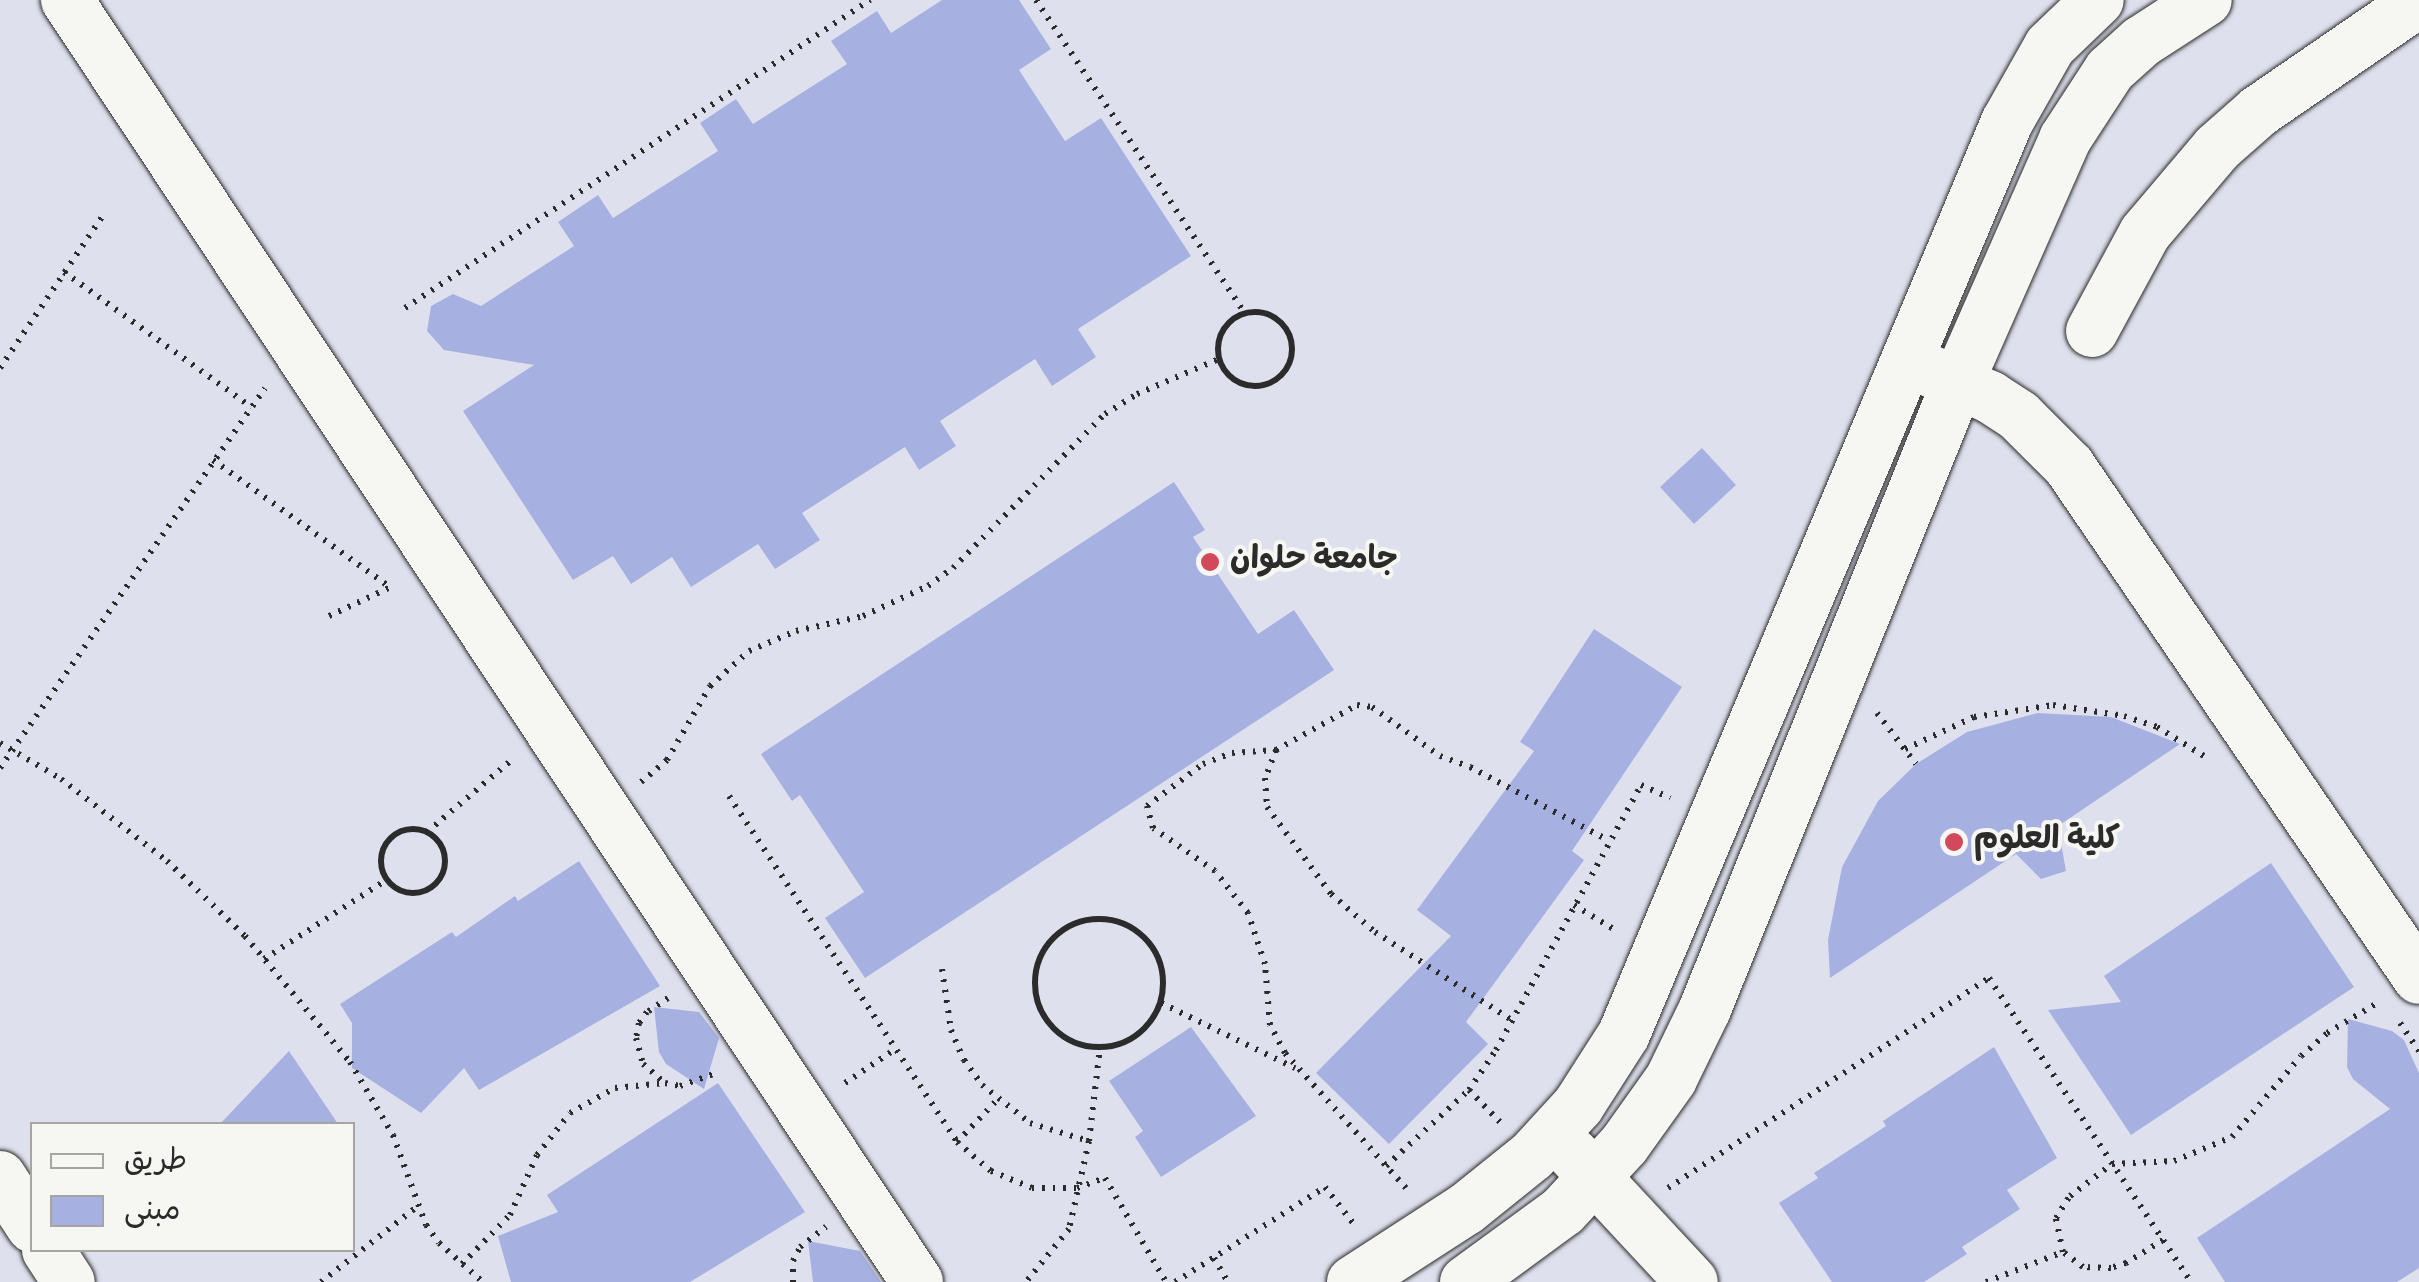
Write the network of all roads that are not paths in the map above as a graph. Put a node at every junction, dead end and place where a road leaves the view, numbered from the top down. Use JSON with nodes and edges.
{"nodes":[{"id":1,"x":67,"y":0,"type":"edge"},
{"id":2,"x":2098,"y":0,"type":"edge"},
{"id":3,"x":2206,"y":0,"type":"edge"},
{"id":4,"x":2419,"y":1,"type":"edge"},
{"id":5,"x":1942,"y":278,"type":"junction"},
{"id":6,"x":1992,"y":301,"type":"junction"},
{"id":7,"x":2092,"y":331,"type":"dead end"},
{"id":8,"x":1908,"y":363,"type":"junction"},
{"id":9,"x":1958,"y":382,"type":"junction"},
{"id":10,"x":2392,"y":987,"type":"edge"},
{"id":11,"x":1600,"y":1074,"type":"junction"},
{"id":12,"x":1650,"y":1112,"type":"junction"},
{"id":13,"x":1552,"y":1136,"type":"junction"},
{"id":14,"x":0,"y":1177,"type":"edge"},
{"id":15,"x":1614,"y":1194,"type":"junction"},
{"id":16,"x":30,"y":1223,"type":"edge"},
{"id":17,"x":49,"y":1252,"type":"edge"},
{"id":18,"x":1368,"y":1272,"type":"edge"},
{"id":19,"x":70,"y":1282,"type":"edge"},
{"id":20,"x":918,"y":1282,"type":"edge"},
{"id":21,"x":1466,"y":1282,"type":"edge"},
{"id":22,"x":1692,"y":1282,"type":"edge"}],
"edges":[{"from":1,"to":20,"type":"lane"},
{"from":2,"to":5,"type":"lane"},
{"from":3,"to":6,"type":"lane"},
{"from":4,"to":7,"type":"lane"},
{"from":5,"to":6,"type":"lane"},
{"from":5,"to":8,"type":"lane"},
{"from":6,"to":9,"type":"lane"},
{"from":8,"to":9,"type":"lane"},
{"from":8,"to":11,"type":"lane"},
{"from":9,"to":10,"type":"lane"},
{"from":9,"to":12,"type":"lane"},
{"from":11,"to":12,"type":"lane"},
{"from":11,"to":13,"type":"lane"},
{"from":12,"to":15,"type":"lane"},
{"from":13,"to":15,"type":"lane"},
{"from":13,"to":18,"type":"lane"},
{"from":14,"to":16,"type":"lane"},
{"from":15,"to":21,"type":"lane"},
{"from":15,"to":22,"type":"lane"},
{"from":17,"to":19,"type":"lane"}]}
